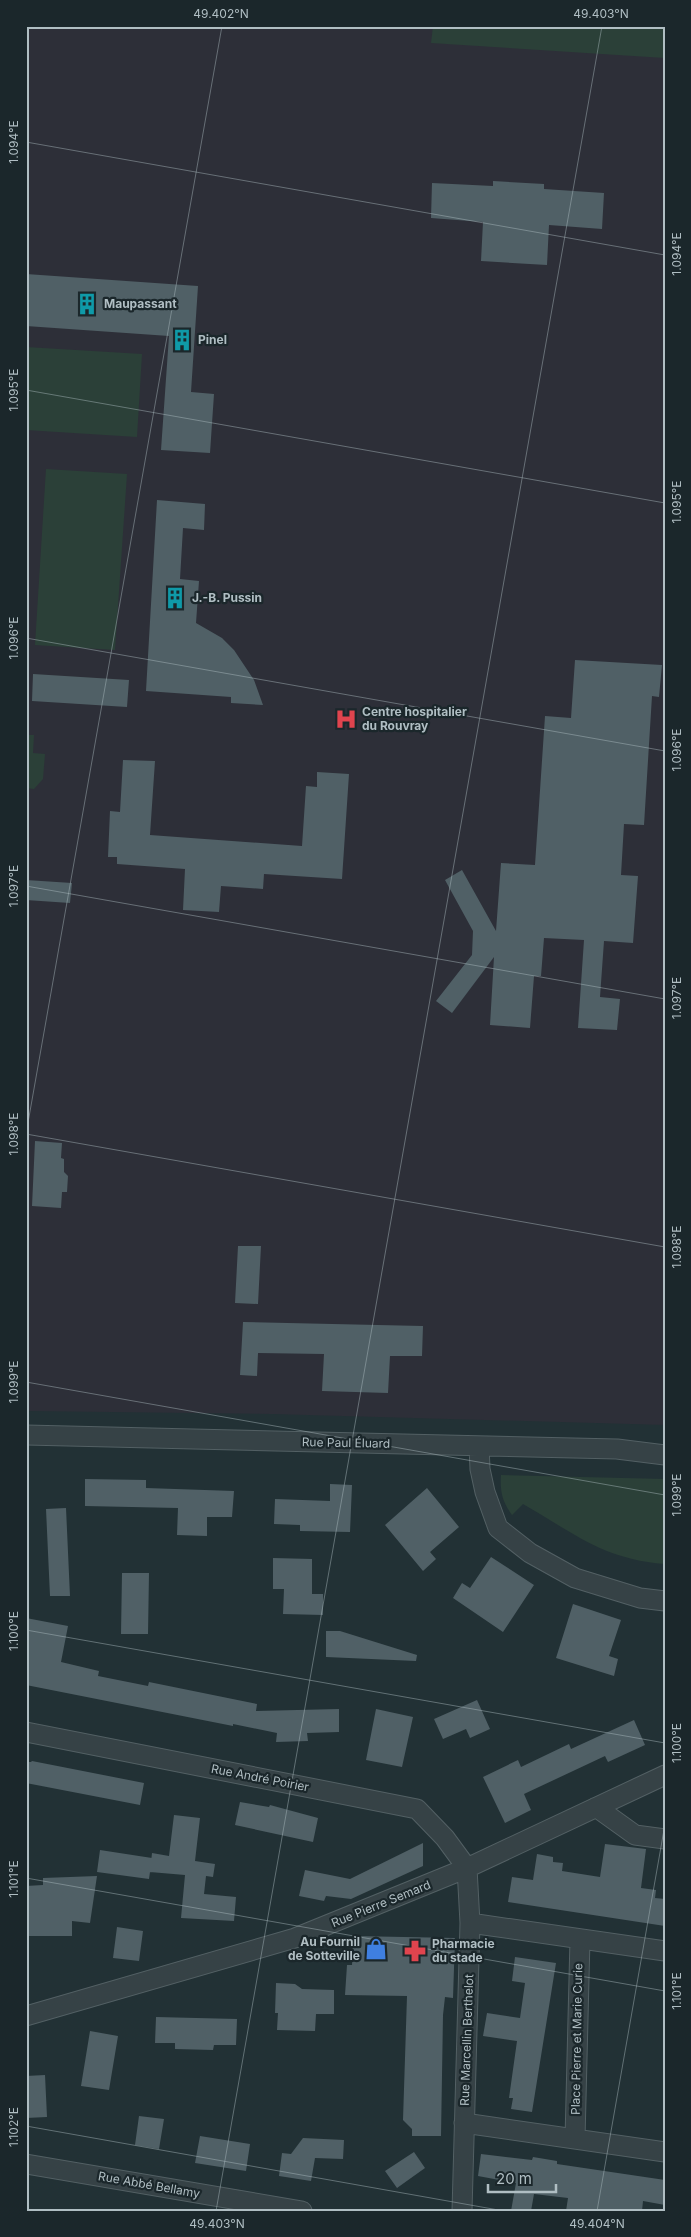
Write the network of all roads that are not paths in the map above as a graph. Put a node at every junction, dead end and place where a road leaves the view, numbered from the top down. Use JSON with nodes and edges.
{"nodes":[{"id":1,"x":26,"y":1435,"type":"edge"},
{"id":2,"x":479,"y":1446,"type":"junction"},
{"id":3,"x":665,"y":1455,"type":"edge"},
{"id":4,"x":665,"y":1601,"type":"edge"},
{"id":5,"x":26,"y":1732,"type":"edge"},
{"id":6,"x":665,"y":1774,"type":"edge"},
{"id":7,"x":596,"y":1806,"type":"junction"},
{"id":8,"x":665,"y":1839,"type":"edge"},
{"id":9,"x":467,"y":1868,"type":"junction"},
{"id":10,"x":470,"y":1923,"type":"junction"},
{"id":11,"x":580,"y":1939,"type":"junction"},
{"id":12,"x":665,"y":1951,"type":"edge"},
{"id":13,"x":26,"y":2016,"type":"edge"},
{"id":14,"x":464,"y":2123,"type":"junction"},
{"id":15,"x":575,"y":2139,"type":"junction"},
{"id":16,"x":665,"y":2152,"type":"edge"},
{"id":17,"x":26,"y":2164,"type":"edge"},
{"id":18,"x":302,"y":2211,"type":"edge"},
{"id":19,"x":462,"y":2211,"type":"edge"}],
"edges":[{"from":1,"to":2,"type":"street","name":"Rue Paul Éluard"},
{"from":2,"to":3,"type":"street","name":"Rue Paul Éluard"},
{"from":2,"to":4,"type":"street"},
{"from":5,"to":9,"type":"street","name":"Rue André Poirier"},
{"from":6,"to":7,"type":"street","name":"Rue Pierre Semard"},
{"from":7,"to":8,"type":"street"},
{"from":7,"to":9,"type":"street","name":"Rue Pierre Semard"},
{"from":9,"to":10,"type":"street","name":"Rue Marcellin Berthelot"},
{"from":9,"to":13,"type":"street","name":"Rue Pierre Semard"},
{"from":10,"to":11,"type":"street"},
{"from":10,"to":14,"type":"street","name":"Rue Marcellin Berthelot"},
{"from":11,"to":12,"type":"street"},
{"from":11,"to":15,"type":"street","name":"Place Pierre et Marie Curie"},
{"from":14,"to":15,"type":"street"},
{"from":14,"to":19,"type":"street","name":"Rue Marcellin Berthelot"},
{"from":15,"to":16,"type":"street"},
{"from":17,"to":18,"type":"street","name":"Rue Abbé Bellamy"}]}
